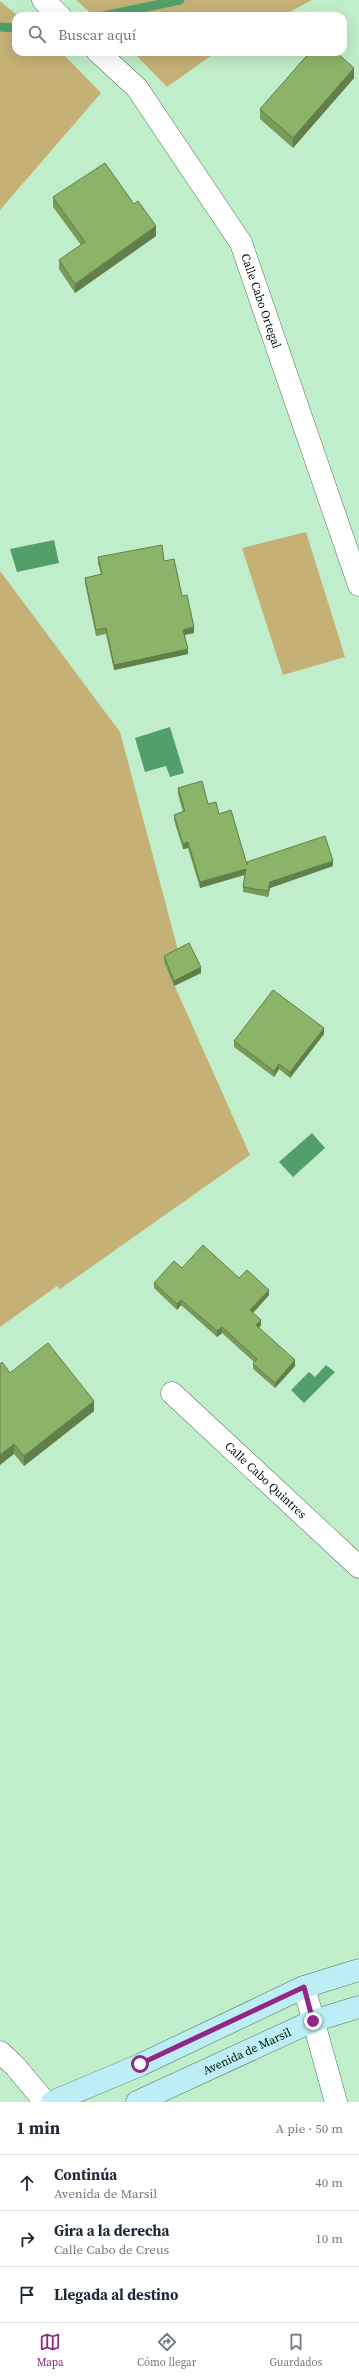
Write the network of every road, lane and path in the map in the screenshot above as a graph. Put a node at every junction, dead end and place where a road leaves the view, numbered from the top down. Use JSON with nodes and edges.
{"nodes":[{"id":1,"x":43,"y":0,"type":"edge"},
{"id":2,"x":56,"y":12,"type":"edge"},
{"id":3,"x":102,"y":56,"type":"edge"},
{"id":4,"x":359,"y":585,"type":"edge"},
{"id":5,"x":172,"y":1393,"type":"dead end"},
{"id":6,"x":359,"y":1567,"type":"edge"},
{"id":7,"x":359,"y":1970,"type":"edge"},
{"id":8,"x":304,"y":1987,"type":"junction"},
{"id":9,"x":359,"y":2007,"type":"edge"},
{"id":10,"x":313,"y":2021,"type":"junction"},
{"id":11,"x":0,"y":2052,"type":"edge"},
{"id":12,"x":45,"y":2102,"type":"edge"},
{"id":13,"x":52,"y":2102,"type":"edge"},
{"id":14,"x":137,"y":2102,"type":"edge"},
{"id":15,"x":336,"y":2102,"type":"edge"}],
"edges":[{"from":1,"to":2,"type":"street"},
{"from":3,"to":4,"type":"street","name":"Calle Cabo Ortegal"},
{"from":5,"to":6,"type":"street","name":"Calle Cabo Quintres"},
{"from":7,"to":8,"type":"street"},
{"from":8,"to":10,"type":"street"},
{"from":8,"to":13,"type":"street"},
{"from":9,"to":10,"type":"street","name":"Avenida de Marsil"},
{"from":10,"to":14,"type":"street","name":"Avenida de Marsil"},
{"from":10,"to":15,"type":"street"},
{"from":11,"to":12,"type":"street"}]}
